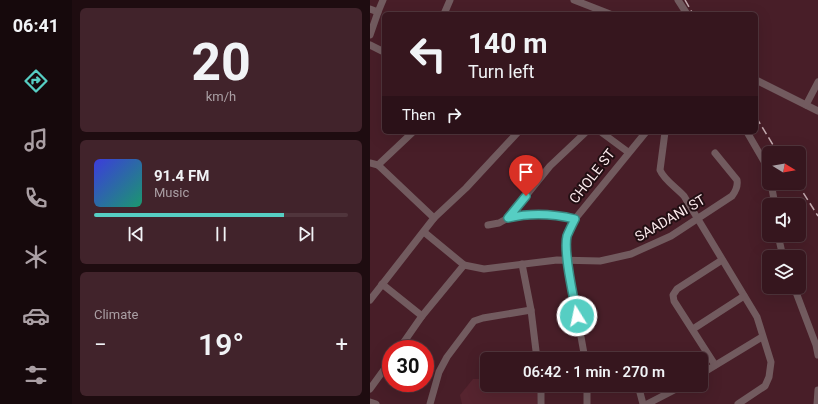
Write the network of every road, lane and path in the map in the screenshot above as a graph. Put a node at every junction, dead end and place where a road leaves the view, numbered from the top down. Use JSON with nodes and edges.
{"nodes":[{"id":1,"x":383,"y":0,"type":"edge"},
{"id":2,"x":450,"y":0,"type":"edge"},
{"id":3,"x":574,"y":0,"type":"edge"},
{"id":4,"x":678,"y":0,"type":"edge"},
{"id":5,"x":587,"y":2,"type":"edge"},
{"id":6,"x":370,"y":9,"type":"edge"},
{"id":7,"x":378,"y":12,"type":"junction"},
{"id":8,"x":445,"y":12,"type":"edge"},
{"id":9,"x":605,"y":12,"type":"edge"},
{"id":10,"x":686,"y":12,"type":"edge"},
{"id":11,"x":370,"y":35,"type":"edge"},
{"id":12,"x":370,"y":45,"type":"edge"},
{"id":13,"x":382,"y":51,"type":"edge"},
{"id":14,"x":758,"y":81,"type":"edge"},
{"id":15,"x":818,"y":82,"type":"edge"},
{"id":16,"x":806,"y":105,"type":"junction"},
{"id":17,"x":818,"y":111,"type":"edge"},
{"id":18,"x":411,"y":134,"type":"edge"},
{"id":19,"x":510,"y":134,"type":"edge"},
{"id":20,"x":516,"y":134,"type":"edge"},
{"id":21,"x":584,"y":134,"type":"edge"},
{"id":22,"x":604,"y":134,"type":"edge"},
{"id":23,"x":644,"y":134,"type":"edge"},
{"id":24,"x":665,"y":134,"type":"edge"},
{"id":25,"x":748,"y":134,"type":"edge"},
{"id":26,"x":513,"y":138,"type":"junction"},
{"id":27,"x":628,"y":152,"type":"junction"},
{"id":28,"x":715,"y":153,"type":"dead end"},
{"id":29,"x":762,"y":158,"type":"edge"},
{"id":30,"x":370,"y":163,"type":"edge"},
{"id":31,"x":378,"y":165,"type":"junction"},
{"id":32,"x":434,"y":218,"type":"junction"},
{"id":33,"x":508,"y":218,"type":"junction"},
{"id":34,"x":575,"y":219,"type":"junction"},
{"id":35,"x":698,"y":219,"type":"junction"},
{"id":36,"x":488,"y":225,"type":"dead end"},
{"id":37,"x":424,"y":232,"type":"junction"},
{"id":38,"x":567,"y":259,"type":"junction"},
{"id":39,"x":722,"y":260,"type":"junction"},
{"id":40,"x":522,"y":264,"type":"junction"},
{"id":41,"x":464,"y":265,"type":"junction"},
{"id":42,"x":382,"y":284,"type":"junction"},
{"id":43,"x":797,"y":294,"type":"edge"},
{"id":44,"x":744,"y":296,"type":"junction"},
{"id":45,"x":370,"y":300,"type":"edge"},
{"id":46,"x":531,"y":310,"type":"junction"},
{"id":47,"x":422,"y":316,"type":"junction"},
{"id":48,"x":693,"y":329,"type":"junction"},
{"id":49,"x":762,"y":337,"type":"junction"},
{"id":50,"x":405,"y":340,"type":"edge"},
{"id":51,"x":536,"y":352,"type":"edge"},
{"id":52,"x":584,"y":352,"type":"edge"},
{"id":53,"x":818,"y":355,"type":"edge"},
{"id":54,"x":715,"y":365,"type":"junction"},
{"id":55,"x":708,"y":370,"type":"edge"},
{"id":56,"x":382,"y":372,"type":"edge"},
{"id":57,"x":370,"y":389,"type":"edge"},
{"id":58,"x":818,"y":390,"type":"edge"},
{"id":59,"x":541,"y":392,"type":"edge"},
{"id":60,"x":587,"y":392,"type":"edge"},
{"id":61,"x":640,"y":392,"type":"edge"},
{"id":62,"x":670,"y":392,"type":"edge"},
{"id":63,"x":370,"y":402,"type":"edge"},
{"id":64,"x":376,"y":404,"type":"edge"},
{"id":65,"x":430,"y":404,"type":"edge"},
{"id":66,"x":541,"y":404,"type":"edge"},
{"id":67,"x":587,"y":404,"type":"edge"},
{"id":68,"x":643,"y":404,"type":"edge"},
{"id":69,"x":647,"y":404,"type":"edge"},
{"id":70,"x":738,"y":404,"type":"edge"},
{"id":71,"x":817,"y":404,"type":"edge"}],
"edges":[{"from":1,"to":7,"type":"street"},
{"from":2,"to":8,"type":"street"},
{"from":3,"to":5,"type":"street"},
{"from":4,"to":10,"type":"street"},
{"from":5,"to":9,"type":"street"},
{"from":6,"to":7,"type":"street"},
{"from":7,"to":11,"type":"street"},
{"from":12,"to":13,"type":"street"},
{"from":14,"to":16,"type":"street"},
{"from":15,"to":16,"type":"street"},
{"from":16,"to":17,"type":"street"},
{"from":18,"to":31,"type":"street"},
{"from":19,"to":26,"type":"street"},
{"from":20,"to":26,"type":"street"},
{"from":21,"to":33,"type":"street"},
{"from":22,"to":27,"type":"street"},
{"from":23,"to":27,"type":"street","name":"CHOLE ST"},
{"from":24,"to":35,"type":"street"},
{"from":25,"to":29,"type":"street"},
{"from":26,"to":32,"type":"street"},
{"from":27,"to":34,"type":"street","name":"CHOLE ST"},
{"from":28,"to":35,"type":"street","name":"SAADANI ST"},
{"from":30,"to":31,"type":"street"},
{"from":31,"to":32,"type":"street"},
{"from":32,"to":37,"type":"street"},
{"from":33,"to":34,"type":"street"},
{"from":33,"to":36,"type":"street"},
{"from":34,"to":38,"type":"street","name":"CHOLE ST"},
{"from":35,"to":38,"type":"street","name":"SAADANI ST"},
{"from":35,"to":39,"type":"street"},
{"from":37,"to":41,"type":"street"},
{"from":37,"to":42,"type":"street"},
{"from":38,"to":40,"type":"street","name":"SAADANI ST"},
{"from":38,"to":52,"type":"street","name":"CHOLE ST"},
{"from":39,"to":44,"type":"street"},
{"from":39,"to":48,"type":"street"},
{"from":40,"to":41,"type":"street","name":"SAADANI ST"},
{"from":40,"to":46,"type":"street"},
{"from":41,"to":47,"type":"street"},
{"from":42,"to":45,"type":"street"},
{"from":42,"to":47,"type":"street"},
{"from":43,"to":53,"type":"street"},
{"from":44,"to":48,"type":"street"},
{"from":44,"to":49,"type":"street"},
{"from":46,"to":51,"type":"street"},
{"from":46,"to":65,"type":"street"},
{"from":47,"to":50,"type":"street"},
{"from":48,"to":54,"type":"street"},
{"from":49,"to":54,"type":"street"},
{"from":49,"to":70,"type":"street"},
{"from":54,"to":55,"type":"street"},
{"from":56,"to":57,"type":"street"},
{"from":58,"to":71,"type":"street"},
{"from":59,"to":66,"type":"street"},
{"from":60,"to":67,"type":"street"},
{"from":61,"to":68,"type":"street"},
{"from":62,"to":69,"type":"street"},
{"from":63,"to":64,"type":"street"}]}
